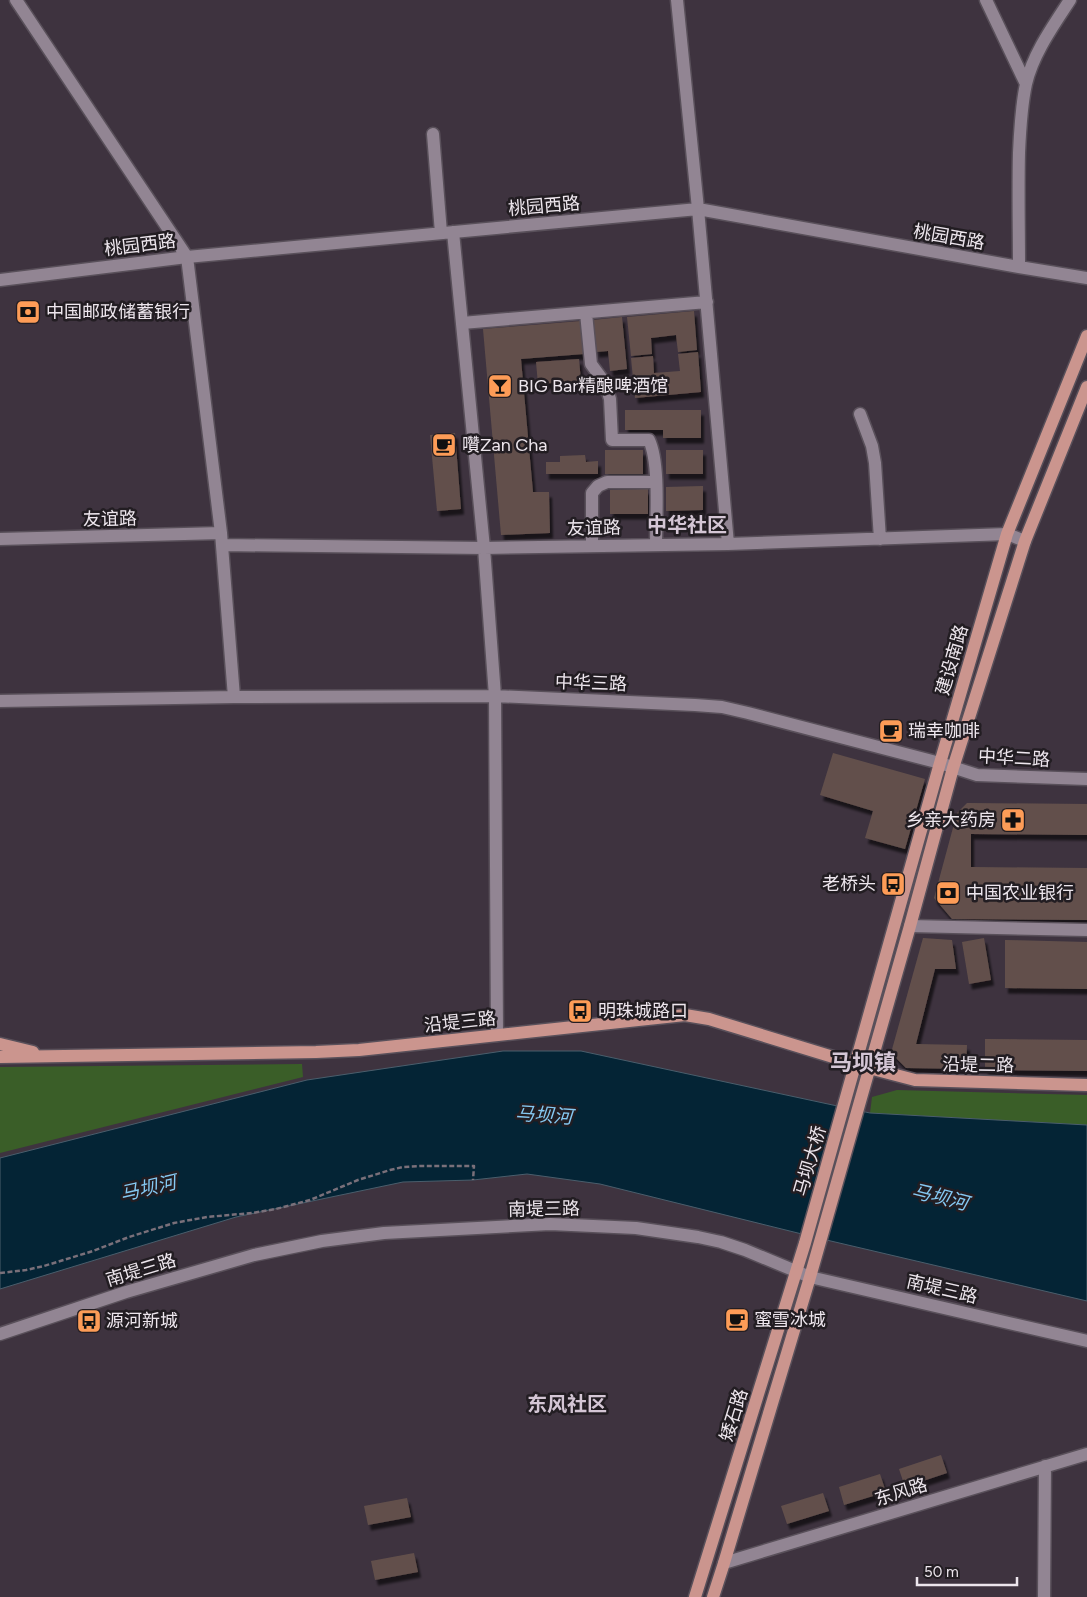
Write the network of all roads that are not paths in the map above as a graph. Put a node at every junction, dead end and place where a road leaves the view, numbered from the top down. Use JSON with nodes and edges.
{"nodes":[{"id":1,"x":16,"y":0,"type":"edge"},
{"id":2,"x":677,"y":0,"type":"edge"},
{"id":3,"x":986,"y":0,"type":"edge"},
{"id":4,"x":1070,"y":0,"type":"edge"},
{"id":5,"x":1026,"y":84,"type":"junction"},
{"id":6,"x":433,"y":134,"type":"dead end"},
{"id":7,"x":698,"y":209,"type":"junction"},
{"id":8,"x":447,"y":233,"type":"junction"},
{"id":9,"x":187,"y":258,"type":"junction"},
{"id":10,"x":1019,"y":268,"type":"junction"},
{"id":11,"x":1087,"y":278,"type":"edge"},
{"id":12,"x":0,"y":280,"type":"edge"},
{"id":13,"x":706,"y":302,"type":"junction"},
{"id":14,"x":586,"y":312,"type":"junction"},
{"id":15,"x":462,"y":323,"type":"junction"},
{"id":16,"x":1087,"y":336,"type":"edge"},
{"id":17,"x":1087,"y":387,"type":"edge"},
{"id":18,"x":860,"y":414,"type":"dead end"},
{"id":19,"x":655,"y":482,"type":"junction"},
{"id":20,"x":1007,"y":534,"type":"junction"},
{"id":21,"x":880,"y":538,"type":"junction"},
{"id":22,"x":0,"y":539,"type":"edge"},
{"id":23,"x":222,"y":539,"type":"junction"},
{"id":24,"x":1025,"y":541,"type":"junction"},
{"id":25,"x":728,"y":544,"type":"junction"},
{"id":26,"x":656,"y":545,"type":"junction"},
{"id":27,"x":592,"y":546,"type":"junction"},
{"id":28,"x":484,"y":548,"type":"junction"},
{"id":29,"x":495,"y":696,"type":"junction"},
{"id":30,"x":234,"y":697,"type":"junction"},
{"id":31,"x":0,"y":701,"type":"edge"},
{"id":32,"x":940,"y":763,"type":"junction"},
{"id":33,"x":953,"y":768,"type":"junction"},
{"id":34,"x":1087,"y":779,"type":"edge"},
{"id":35,"x":910,"y":926,"type":"junction"},
{"id":36,"x":1087,"y":930,"type":"edge"},
{"id":37,"x":497,"y":1035,"type":"junction"},
{"id":38,"x":0,"y":1044,"type":"edge"},
{"id":39,"x":47,"y":1056,"type":"junction"},
{"id":40,"x":0,"y":1057,"type":"edge"},
{"id":41,"x":856,"y":1064,"type":"junction"},
{"id":42,"x":869,"y":1068,"type":"junction"},
{"id":43,"x":1087,"y":1085,"type":"edge"},
{"id":44,"x":849,"y":1088,"type":"joint"},
{"id":45,"x":863,"y":1091,"type":"joint"},
{"id":46,"x":805,"y":1243,"type":"joint"},
{"id":47,"x":819,"y":1245,"type":"joint"},
{"id":48,"x":796,"y":1272,"type":"junction"},
{"id":49,"x":810,"y":1277,"type":"junction"},
{"id":50,"x":0,"y":1334,"type":"edge"},
{"id":51,"x":1087,"y":1340,"type":"edge"},
{"id":52,"x":1087,"y":1454,"type":"edge"},
{"id":53,"x":1045,"y":1466,"type":"junction"},
{"id":54,"x":724,"y":1563,"type":"junction"},
{"id":55,"x":695,"y":1597,"type":"edge"},
{"id":56,"x":713,"y":1597,"type":"edge"},
{"id":57,"x":1044,"y":1597,"type":"edge"}],
"edges":[{"from":1,"to":9,"type":"street"},
{"from":2,"to":7,"type":"street"},
{"from":3,"to":5,"type":"street"},
{"from":4,"to":5,"type":"street"},
{"from":5,"to":10,"type":"street"},
{"from":6,"to":8,"type":"street"},
{"from":7,"to":8,"type":"street","name":"桃园西路"},
{"from":7,"to":10,"type":"street","name":"桃园西路"},
{"from":7,"to":13,"type":"street"},
{"from":8,"to":9,"type":"street","name":"桃园西路"},
{"from":8,"to":15,"type":"street"},
{"from":9,"to":12,"type":"street","name":"桃园西路"},
{"from":9,"to":23,"type":"street"},
{"from":10,"to":11,"type":"street","name":"桃园西路"},
{"from":13,"to":14,"type":"street"},
{"from":13,"to":25,"type":"street"},
{"from":14,"to":15,"type":"street"},
{"from":14,"to":19,"type":"street"},
{"from":15,"to":28,"type":"street"},
{"from":16,"to":20,"type":"main road","name":"建设南路"},
{"from":17,"to":24,"type":"main road","name":"建设南路"},
{"from":18,"to":21,"type":"street"},
{"from":19,"to":26,"type":"street"},
{"from":19,"to":27,"type":"street"},
{"from":20,"to":21,"type":"street","name":"友谊路"},
{"from":20,"to":24,"type":"street","name":"友谊路"},
{"from":20,"to":32,"type":"main road","name":"建设南路"},
{"from":21,"to":25,"type":"street","name":"友谊路"},
{"from":22,"to":23,"type":"street","name":"友谊路"},
{"from":23,"to":28,"type":"street","name":"友谊路"},
{"from":23,"to":30,"type":"street"},
{"from":24,"to":33,"type":"main road","name":"建设南路"},
{"from":25,"to":26,"type":"street","name":"友谊路"},
{"from":26,"to":27,"type":"street","name":"友谊路"},
{"from":27,"to":28,"type":"street","name":"友谊路"},
{"from":28,"to":29,"type":"street"},
{"from":29,"to":30,"type":"street","name":"中华三路"},
{"from":29,"to":32,"type":"street","name":"中华三路"},
{"from":29,"to":37,"type":"street"},
{"from":30,"to":31,"type":"street","name":"中华三路"},
{"from":32,"to":33,"type":"street","name":"中华二路"},
{"from":32,"to":41,"type":"main road","name":"建设南路"},
{"from":33,"to":34,"type":"street","name":"中华二路"},
{"from":33,"to":35,"type":"main road","name":"建设南路"},
{"from":35,"to":36,"type":"street"},
{"from":35,"to":42,"type":"main road","name":"建设南路"},
{"from":37,"to":39,"type":"main road","name":"沿堤三路"},
{"from":37,"to":41,"type":"main road","name":"沿堤三路"},
{"from":38,"to":39,"type":"main road","name":"沿堤三路"},
{"from":39,"to":40,"type":"main road","name":"沿堤三路"},
{"from":41,"to":42,"type":"main road","name":"沿堤三路"},
{"from":41,"to":44,"type":"main road","name":"建设南路"},
{"from":42,"to":43,"type":"main road","name":"沿堤二路"},
{"from":42,"to":45,"type":"main road","name":"建设南路"},
{"from":44,"to":46,"type":"main road","name":"马坝大桥"},
{"from":45,"to":47,"type":"main road","name":"马坝大桥"},
{"from":46,"to":48,"type":"main road","name":"矮石路"},
{"from":47,"to":49,"type":"main road","name":"矮石路"},
{"from":48,"to":49,"type":"street","name":"南堤三路"},
{"from":48,"to":50,"type":"street","name":"南堤三路"},
{"from":48,"to":55,"type":"main road","name":"矮石路"},
{"from":49,"to":51,"type":"street","name":"南堤三路"},
{"from":49,"to":54,"type":"main road","name":"矮石路"},
{"from":52,"to":53,"type":"street","name":"东风路"},
{"from":53,"to":54,"type":"street","name":"东风路"},
{"from":53,"to":57,"type":"street"},
{"from":54,"to":56,"type":"main road","name":"矮石路"}]}
